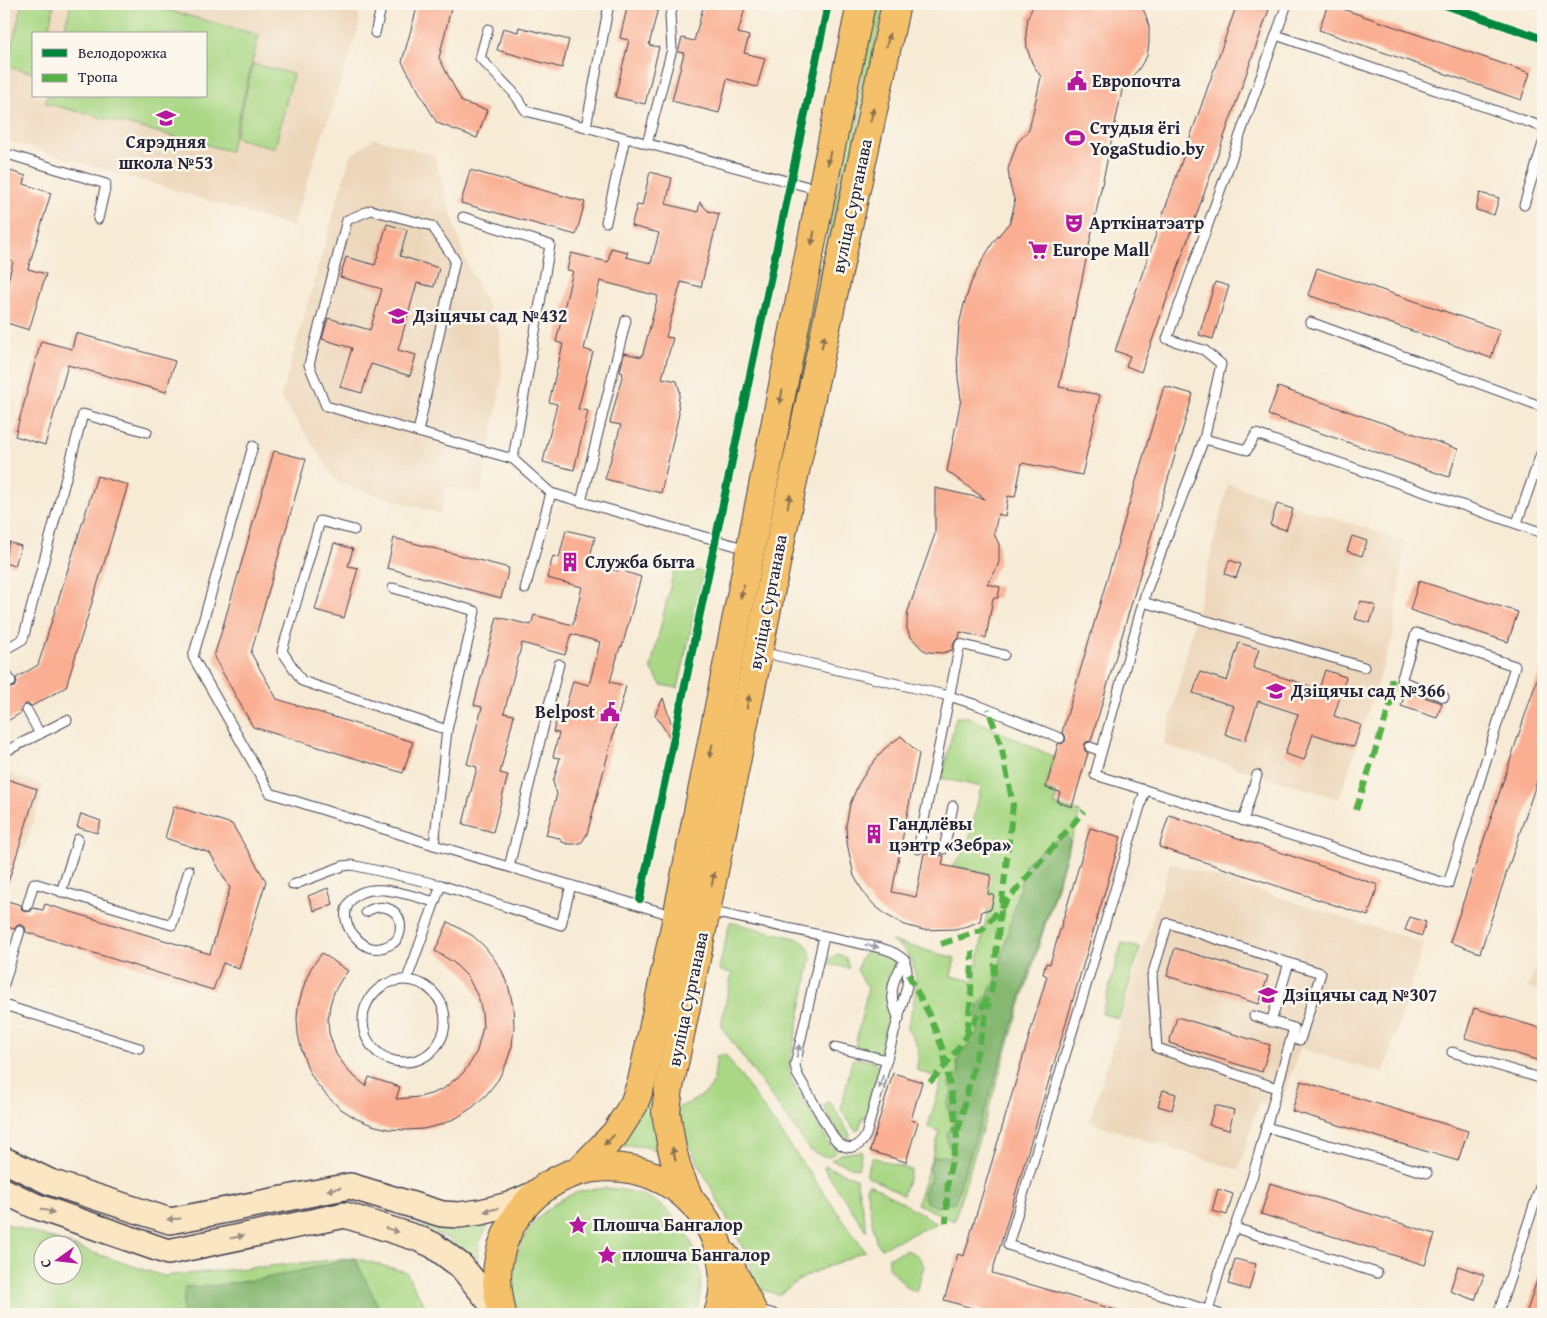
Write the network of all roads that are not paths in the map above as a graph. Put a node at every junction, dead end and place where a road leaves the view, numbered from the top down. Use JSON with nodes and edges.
{"nodes":[{"id":1,"x":382,"y":4,"type":"edge"},
{"id":2,"x":609,"y":4,"type":"edge"},
{"id":3,"x":674,"y":4,"type":"edge"},
{"id":4,"x":862,"y":4,"type":"edge"},
{"id":5,"x":896,"y":4,"type":"edge"},
{"id":6,"x":1287,"y":4,"type":"edge"},
{"id":7,"x":488,"y":29,"type":"dead end"},
{"id":8,"x":375,"y":33,"type":"dead end"},
{"id":9,"x":1276,"y":35,"type":"junction"},
{"id":10,"x":586,"y":127,"type":"junction"},
{"id":11,"x":1543,"y":127,"type":"edge"},
{"id":12,"x":625,"y":138,"type":"junction"},
{"id":13,"x":1543,"y":142,"type":"edge"},
{"id":14,"x":647,"y":144,"type":"junction"},
{"id":15,"x":4,"y":153,"type":"edge"},
{"id":16,"x":822,"y":190,"type":"junction"},
{"id":17,"x":1524,"y":205,"type":"dead end"},
{"id":18,"x":463,"y":217,"type":"dead end"},
{"id":19,"x":98,"y":219,"type":"dead end"},
{"id":20,"x":606,"y":222,"type":"dead end"},
{"id":21,"x":626,"y":320,"type":"dead end"},
{"id":22,"x":1310,"y":322,"type":"dead end"},
{"id":23,"x":1543,"y":407,"type":"edge"},
{"id":24,"x":147,"y":432,"type":"dead end"},
{"id":25,"x":418,"y":432,"type":"junction"},
{"id":26,"x":1204,"y":440,"type":"junction"},
{"id":27,"x":253,"y":446,"type":"dead end"},
{"id":28,"x":1543,"y":448,"type":"edge"},
{"id":29,"x":513,"y":459,"type":"junction"},
{"id":30,"x":551,"y":493,"type":"junction"},
{"id":31,"x":581,"y":502,"type":"junction"},
{"id":32,"x":1517,"y":523,"type":"junction"},
{"id":33,"x":354,"y":530,"type":"dead end"},
{"id":34,"x":1543,"y":533,"type":"edge"},
{"id":35,"x":750,"y":550,"type":"junction"},
{"id":36,"x":393,"y":588,"type":"dead end"},
{"id":37,"x":525,"y":589,"type":"dead end"},
{"id":38,"x":1143,"y":602,"type":"junction"},
{"id":39,"x":4,"y":650,"type":"edge"},
{"id":40,"x":759,"y":652,"type":"junction"},
{"id":41,"x":1004,"y":654,"type":"dead end"},
{"id":42,"x":559,"y":664,"type":"dead end"},
{"id":43,"x":1364,"y":667,"type":"dead end"},
{"id":44,"x":4,"y":669,"type":"edge"},
{"id":45,"x":11,"y":682,"type":"dead end"},
{"id":46,"x":950,"y":696,"type":"junction"},
{"id":47,"x":1444,"y":697,"type":"dead end"},
{"id":48,"x":26,"y":710,"type":"dead end"},
{"id":49,"x":67,"y":720,"type":"dead end"},
{"id":50,"x":447,"y":730,"type":"junction"},
{"id":51,"x":40,"y":734,"type":"junction"},
{"id":52,"x":1060,"y":738,"type":"dead end"},
{"id":53,"x":1090,"y":747,"type":"dead end"},
{"id":54,"x":1101,"y":751,"type":"junction"},
{"id":55,"x":4,"y":752,"type":"edge"},
{"id":56,"x":1257,"y":775,"type":"dead end"},
{"id":57,"x":1146,"y":790,"type":"junction"},
{"id":58,"x":953,"y":806,"type":"dead end"},
{"id":59,"x":1243,"y":821,"type":"junction"},
{"id":60,"x":78,"y":839,"type":"dead end"},
{"id":61,"x":434,"y":844,"type":"junction"},
{"id":62,"x":944,"y":848,"type":"dead end"},
{"id":63,"x":918,"y":849,"type":"dead end"},
{"id":64,"x":509,"y":867,"type":"junction"},
{"id":65,"x":189,"y":870,"type":"dead end"},
{"id":66,"x":293,"y":885,"type":"dead end"},
{"id":67,"x":441,"y":885,"type":"junction"},
{"id":68,"x":571,"y":886,"type":"junction"},
{"id":69,"x":61,"y":892,"type":"junction"},
{"id":70,"x":435,"y":902,"type":"junction"},
{"id":71,"x":27,"y":906,"type":"dead end"},
{"id":72,"x":706,"y":911,"type":"junction"},
{"id":73,"x":366,"y":912,"type":"dead end"},
{"id":74,"x":677,"y":917,"type":"junction"},
{"id":75,"x":20,"y":930,"type":"dead end"},
{"id":76,"x":824,"y":936,"type":"junction"},
{"id":77,"x":905,"y":960,"type":"junction"},
{"id":78,"x":1289,"y":963,"type":"junction"},
{"id":79,"x":407,"y":979,"type":"junction"},
{"id":80,"x":4,"y":984,"type":"edge"},
{"id":81,"x":4,"y":1005,"type":"edge"},
{"id":82,"x":1254,"y":1016,"type":"dead end"},
{"id":83,"x":899,"y":1019,"type":"junction"},
{"id":84,"x":1271,"y":1022,"type":"junction"},
{"id":85,"x":1292,"y":1037,"type":"junction"},
{"id":86,"x":835,"y":1047,"type":"dead end"},
{"id":87,"x":139,"y":1048,"type":"dead end"},
{"id":88,"x":1452,"y":1052,"type":"dead end"},
{"id":89,"x":887,"y":1060,"type":"junction"},
{"id":90,"x":1543,"y":1079,"type":"edge"},
{"id":91,"x":1276,"y":1088,"type":"junction"},
{"id":92,"x":1266,"y":1127,"type":"junction"},
{"id":93,"x":4,"y":1160,"type":"edge"},
{"id":94,"x":579,"y":1171,"type":"junction"},
{"id":95,"x":1427,"y":1173,"type":"dead end"},
{"id":96,"x":1543,"y":1178,"type":"edge"},
{"id":97,"x":4,"y":1191,"type":"edge"},
{"id":98,"x":537,"y":1193,"type":"junction"},
{"id":99,"x":690,"y":1200,"type":"junction"},
{"id":100,"x":1235,"y":1228,"type":"junction"},
{"id":101,"x":712,"y":1230,"type":"junction"},
{"id":102,"x":1377,"y":1273,"type":"dead end"},
{"id":103,"x":1208,"y":1311,"type":"junction"},
{"id":104,"x":760,"y":1312,"type":"edge"},
{"id":105,"x":501,"y":1314,"type":"edge"},
{"id":106,"x":718,"y":1314,"type":"edge"},
{"id":107,"x":1219,"y":1314,"type":"edge"},
{"id":108,"x":1498,"y":1314,"type":"edge"}],
"edges":[{"from":1,"to":8,"type":"lane"},
{"from":2,"to":10,"type":"lane"},
{"from":3,"to":14,"type":"lane"},
{"from":4,"to":16,"type":"main road","name":"вуліца Сурганава","one_way":true},
{"from":40,"to":5,"type":"main road","name":"вуліца Сурганава","one_way":true},
{"from":6,"to":9,"type":"lane"},
{"from":7,"to":10,"type":"lane"},
{"from":9,"to":11,"type":"lane"},
{"from":9,"to":26,"type":"lane"},
{"from":10,"to":12,"type":"lane"},
{"from":12,"to":14,"type":"lane"},
{"from":12,"to":20,"type":"lane"},
{"from":13,"to":17,"type":"lane"},
{"from":14,"to":16,"type":"lane"},
{"from":15,"to":19,"type":"lane"},
{"from":16,"to":35,"type":"main road","name":"вуліца Сурганава","one_way":true},
{"from":18,"to":29,"type":"lane"},
{"from":21,"to":31,"type":"lane"},
{"from":22,"to":23,"type":"lane"},
{"from":24,"to":39,"type":"lane"},
{"from":25,"to":25,"type":"lane"},
{"from":25,"to":29,"type":"lane"},
{"from":26,"to":32,"type":"lane"},
{"from":26,"to":38,"type":"lane"},
{"from":27,"to":61,"type":"lane"},
{"from":28,"to":32,"type":"lane"},
{"from":29,"to":30,"type":"lane"},
{"from":30,"to":31,"type":"lane"},
{"from":30,"to":37,"type":"lane"},
{"from":31,"to":35,"type":"lane"},
{"from":32,"to":34,"type":"lane"},
{"from":33,"to":50,"type":"lane"},
{"from":35,"to":74,"type":"main road","name":"вуліца Сурганава","one_way":true},
{"from":36,"to":50,"type":"lane"},
{"from":38,"to":43,"type":"lane"},
{"from":38,"to":54,"type":"lane"},
{"from":40,"to":46,"type":"lane"},
{"from":72,"to":40,"type":"main road","name":"вуліца Сурганава","one_way":true},
{"from":41,"to":46,"type":"lane"},
{"from":42,"to":64,"type":"lane"},
{"from":44,"to":45,"type":"lane"},
{"from":46,"to":52,"type":"lane"},
{"from":46,"to":63,"type":"lane"},
{"from":47,"to":59,"type":"lane"},
{"from":48,"to":51,"type":"lane"},
{"from":49,"to":51,"type":"lane"},
{"from":50,"to":61,"type":"lane"},
{"from":51,"to":55,"type":"lane"},
{"from":53,"to":54,"type":"lane"},
{"from":54,"to":57,"type":"lane"},
{"from":56,"to":59,"type":"lane"},
{"from":57,"to":59,"type":"lane"},
{"from":57,"to":103,"type":"lane"},
{"from":58,"to":62,"type":"lane"},
{"from":60,"to":69,"type":"lane"},
{"from":61,"to":64,"type":"lane"},
{"from":64,"to":68,"type":"lane"},
{"from":65,"to":69,"type":"lane"},
{"from":66,"to":67,"type":"lane"},
{"from":67,"to":68,"type":"lane"},
{"from":67,"to":70,"type":"lane"},
{"from":68,"to":74,"type":"lane"},
{"from":69,"to":71,"type":"lane"},
{"from":70,"to":73,"type":"lane"},
{"from":70,"to":79,"type":"lane"},
{"from":72,"to":76,"type":"lane"},
{"from":99,"to":72,"type":"main road","name":"вуліца Сурганава","one_way":true},
{"from":74,"to":94,"type":"main road","name":"вуліца Сурганава","one_way":true},
{"from":75,"to":80,"type":"lane"},
{"from":76,"to":77,"type":"lane","one_way":true},
{"from":89,"to":76,"type":"lane","one_way":true},
{"from":77,"to":83,"type":"lane"},
{"from":77,"to":83,"type":"lane"},
{"from":78,"to":84,"type":"lane"},
{"from":78,"to":85,"type":"lane"},
{"from":78,"to":91,"type":"lane"},
{"from":79,"to":79,"type":"lane"},
{"from":81,"to":87,"type":"lane"},
{"from":82,"to":84,"type":"lane"},
{"from":83,"to":89,"type":"lane"},
{"from":84,"to":85,"type":"lane"},
{"from":85,"to":91,"type":"lane"},
{"from":86,"to":89,"type":"lane"},
{"from":88,"to":90,"type":"lane"},
{"from":91,"to":92,"type":"lane"},
{"from":92,"to":95,"type":"lane"},
{"from":92,"to":100,"type":"lane"},
{"from":98,"to":93,"type":"main road","one_way":true},
{"from":94,"to":98,"type":"main road"},
{"from":94,"to":99,"type":"main road"},
{"from":96,"to":108,"type":"lane"},
{"from":97,"to":105,"type":"main road","one_way":true},
{"from":98,"to":105,"type":"main road"},
{"from":99,"to":101,"type":"main road"},
{"from":100,"to":102,"type":"lane"},
{"from":100,"to":103,"type":"lane"},
{"from":101,"to":104,"type":"main road"},
{"from":101,"to":106,"type":"main road"},
{"from":103,"to":107,"type":"lane"}]}
